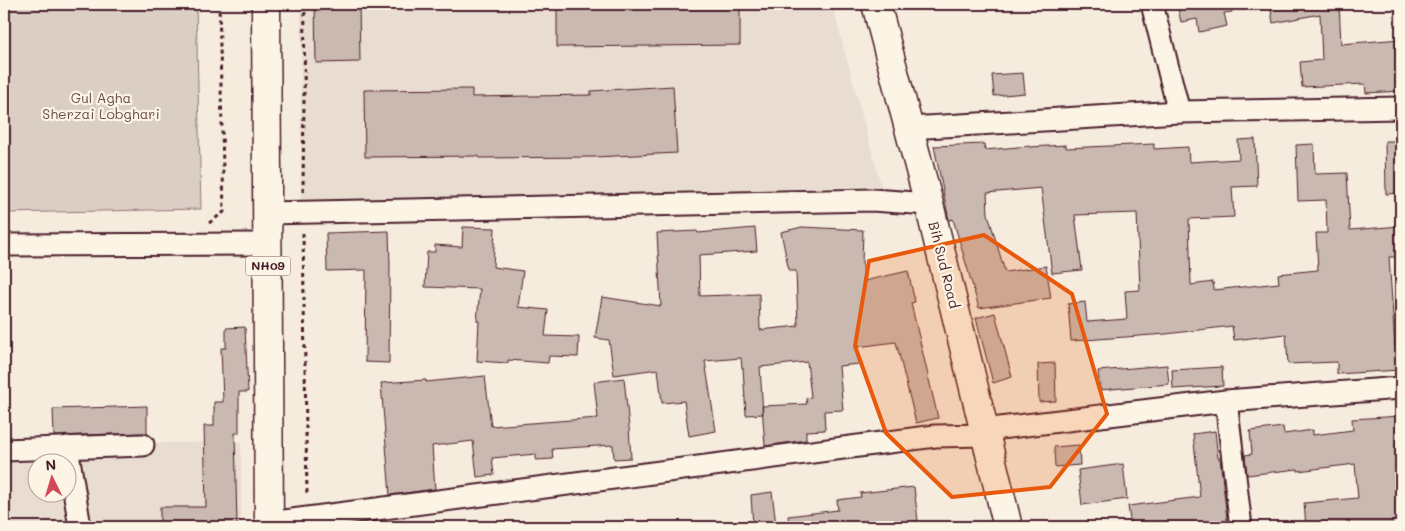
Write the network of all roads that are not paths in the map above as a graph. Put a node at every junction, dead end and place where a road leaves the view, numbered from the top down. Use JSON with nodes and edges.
{"nodes":[{"id":1,"x":266,"y":4,"type":"edge"},
{"id":2,"x":876,"y":4,"type":"edge"},
{"id":3,"x":1152,"y":4,"type":"edge"},
{"id":4,"x":1401,"y":108,"type":"edge"},
{"id":5,"x":1179,"y":112,"type":"junction"},
{"id":6,"x":909,"y":128,"type":"junction"},
{"id":7,"x":929,"y":204,"type":"junction"},
{"id":8,"x":268,"y":213,"type":"junction"},
{"id":9,"x":268,"y":244,"type":"junction"},
{"id":10,"x":4,"y":245,"type":"edge"},
{"id":11,"x":1401,"y":388,"type":"edge"},
{"id":12,"x":1226,"y":401,"type":"junction"},
{"id":13,"x":986,"y":436,"type":"junction"},
{"id":14,"x":143,"y":445,"type":"dead end"},
{"id":15,"x":67,"y":447,"type":"junction"},
{"id":16,"x":4,"y":450,"type":"edge"},
{"id":17,"x":269,"y":525,"type":"edge"},
{"id":18,"x":80,"y":527,"type":"edge"},
{"id":19,"x":1008,"y":527,"type":"edge"},
{"id":20,"x":1241,"y":527,"type":"edge"}],
"edges":[{"from":1,"to":8,"type":"main road","number":"NH09"},
{"from":2,"to":6,"type":"main road","name":"Bih Sud Road"},
{"from":3,"to":5,"type":"street"},
{"from":4,"to":5,"type":"street"},
{"from":5,"to":6,"type":"street"},
{"from":6,"to":7,"type":"main road","name":"Bih Sud Road"},
{"from":7,"to":8,"type":"street"},
{"from":7,"to":13,"type":"main road","name":"Bih Sud Road"},
{"from":8,"to":9,"type":"main road","number":"NH09"},
{"from":9,"to":10,"type":"street"},
{"from":9,"to":17,"type":"main road","number":"NH09"},
{"from":11,"to":12,"type":"street"},
{"from":12,"to":13,"type":"street"},
{"from":12,"to":20,"type":"street"},
{"from":13,"to":17,"type":"street"},
{"from":13,"to":19,"type":"main road","name":"Bih Sud Road"},
{"from":14,"to":15,"type":"street"},
{"from":15,"to":16,"type":"street"},
{"from":15,"to":18,"type":"street"}]}
